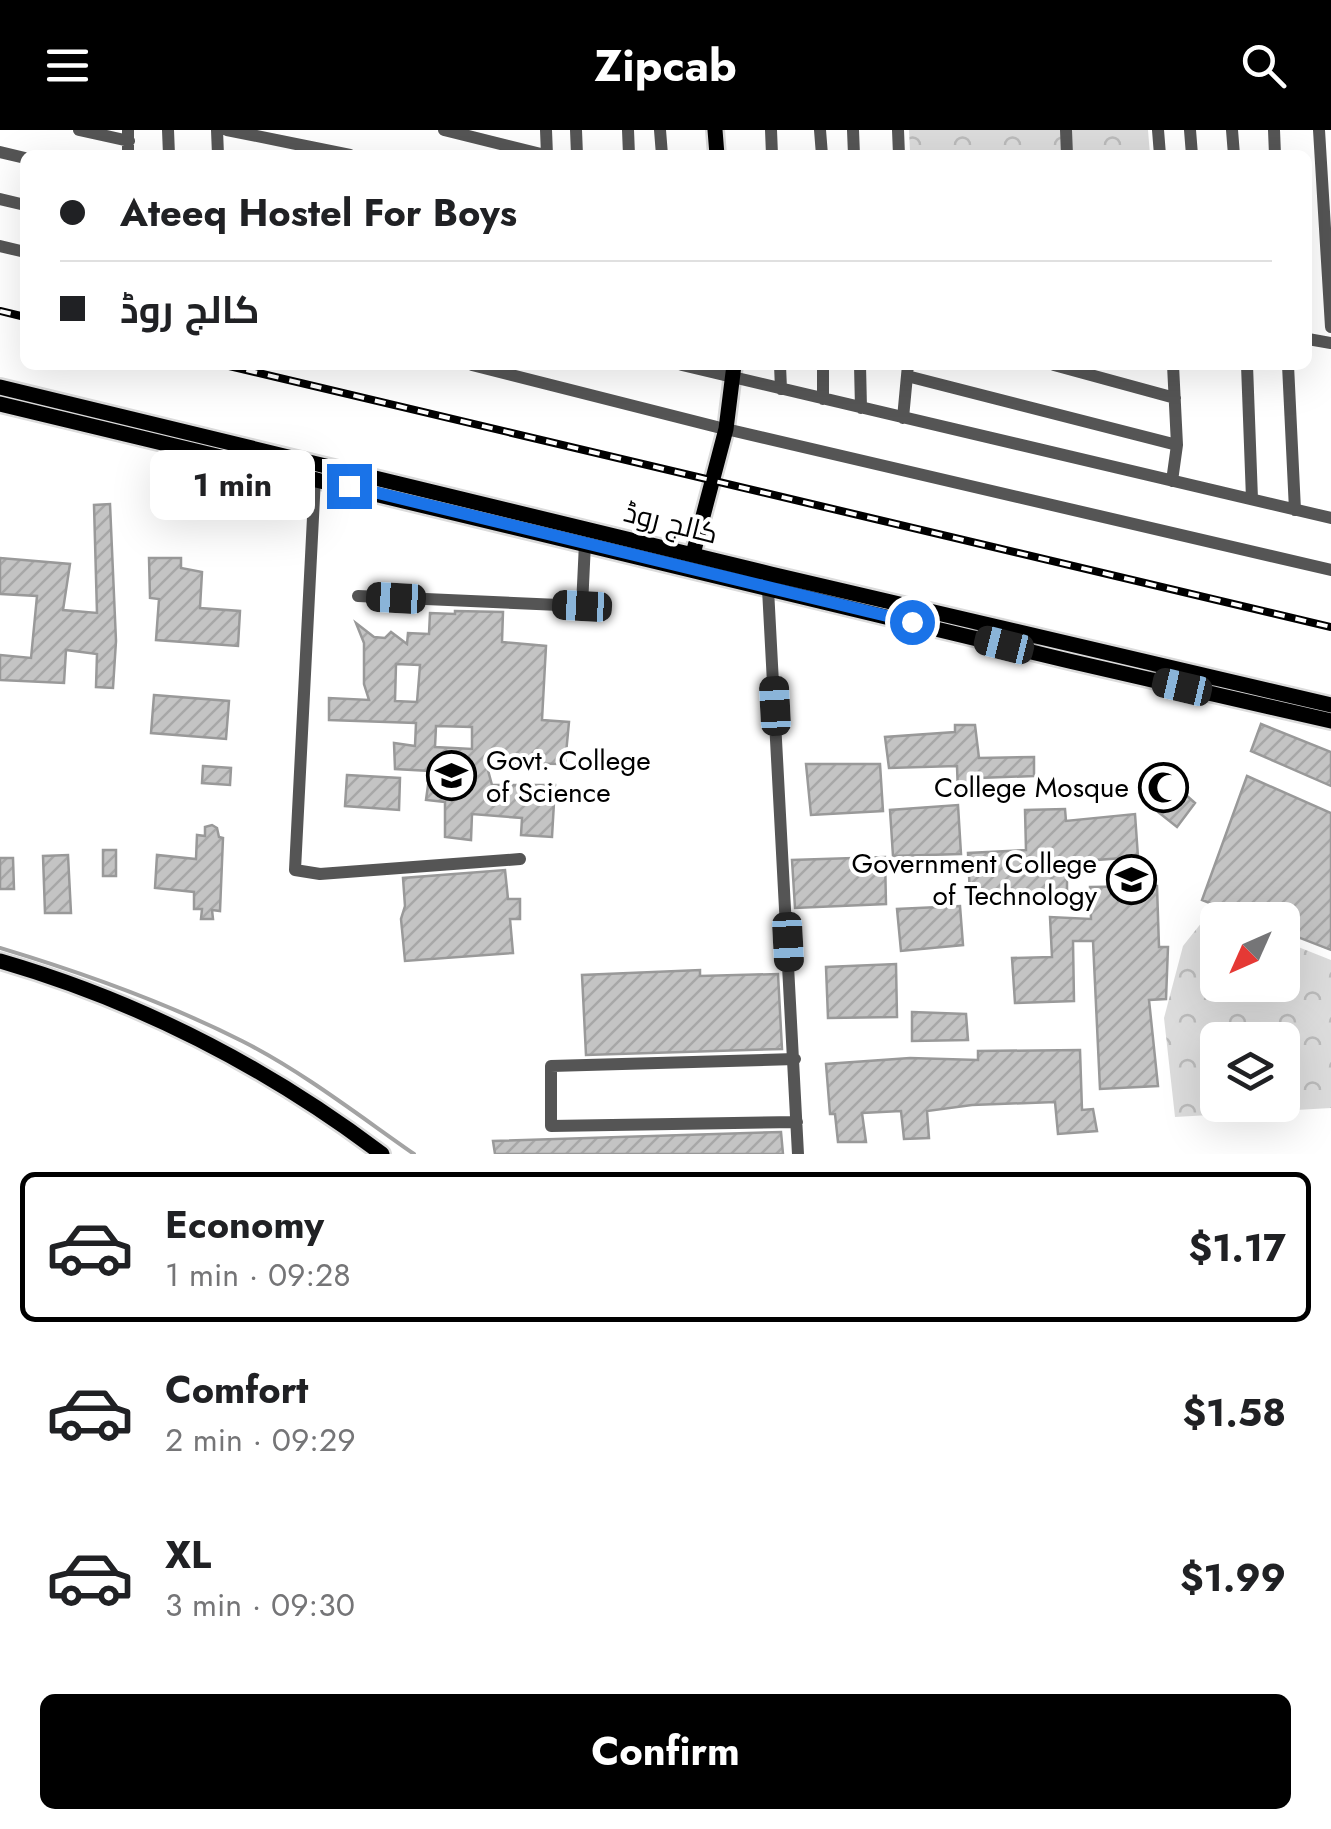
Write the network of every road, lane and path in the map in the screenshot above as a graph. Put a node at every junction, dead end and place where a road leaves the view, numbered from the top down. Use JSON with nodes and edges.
{"nodes":[{"id":1,"x":78,"y":130,"type":"edge"},
{"id":2,"x":226,"y":130,"type":"edge"},
{"id":3,"x":444,"y":130,"type":"edge"},
{"id":4,"x":1319,"y":130,"type":"edge"},
{"id":5,"x":129,"y":142,"type":"edge"},
{"id":6,"x":325,"y":150,"type":"edge"},
{"id":7,"x":526,"y":150,"type":"edge"},
{"id":8,"x":1331,"y":326,"type":"edge"},
{"id":9,"x":492,"y":370,"type":"edge"},
{"id":10,"x":780,"y":370,"type":"edge"},
{"id":11,"x":823,"y":370,"type":"edge"},
{"id":12,"x":860,"y":370,"type":"edge"},
{"id":13,"x":1072,"y":370,"type":"edge"},
{"id":14,"x":1173,"y":370,"type":"edge"},
{"id":15,"x":1247,"y":370,"type":"edge"},
{"id":16,"x":1288,"y":370,"type":"edge"},
{"id":17,"x":729,"y":371,"type":"edge"},
{"id":18,"x":908,"y":371,"type":"edge"},
{"id":19,"x":0,"y":387,"type":"edge"},
{"id":20,"x":781,"y":389,"type":"junction"},
{"id":21,"x":1175,"y":398,"type":"junction"},
{"id":22,"x":822,"y":399,"type":"junction"},
{"id":23,"x":0,"y":404,"type":"edge"},
{"id":24,"x":861,"y":408,"type":"junction"},
{"id":25,"x":903,"y":418,"type":"junction"},
{"id":26,"x":721,"y":428,"type":"junction"},
{"id":27,"x":1178,"y":446,"type":"junction"},
{"id":28,"x":316,"y":478,"type":"junction"},
{"id":29,"x":1172,"y":481,"type":"junction"},
{"id":30,"x":1252,"y":500,"type":"junction"},
{"id":31,"x":1295,"y":510,"type":"junction"},
{"id":32,"x":1331,"y":518,"type":"edge"},
{"id":33,"x":585,"y":543,"type":"junction"},
{"id":34,"x":689,"y":553,"type":"junction"},
{"id":35,"x":1331,"y":570,"type":"edge"},
{"id":36,"x":768,"y":589,"type":"junction"},
{"id":37,"x":358,"y":596,"type":"dead end"},
{"id":38,"x":1331,"y":705,"type":"edge"},
{"id":39,"x":1331,"y":721,"type":"edge"},
{"id":40,"x":520,"y":859,"type":"dead end"},
{"id":41,"x":0,"y":961,"type":"edge"},
{"id":42,"x":795,"y":1060,"type":"junction"},
{"id":43,"x":797,"y":1122,"type":"junction"},
{"id":44,"x":382,"y":1154,"type":"edge"},
{"id":45,"x":798,"y":1154,"type":"edge"}],
"edges":[{"from":1,"to":5,"type":"street"},
{"from":2,"to":6,"type":"street"},
{"from":3,"to":7,"type":"street"},
{"from":4,"to":8,"type":"street"},
{"from":9,"to":26,"type":"street"},
{"from":10,"to":20,"type":"street"},
{"from":11,"to":22,"type":"street"},
{"from":12,"to":24,"type":"street"},
{"from":13,"to":21,"type":"street"},
{"from":14,"to":21,"type":"street"},
{"from":15,"to":30,"type":"street"},
{"from":16,"to":31,"type":"street"},
{"from":17,"to":20,"type":"street"},
{"from":17,"to":26,"type":"main road"},
{"from":18,"to":25,"type":"street"},
{"from":18,"to":27,"type":"street"},
{"from":19,"to":34,"type":"main road","name":"کالج روڈ"},
{"from":20,"to":22,"type":"street"},
{"from":21,"to":27,"type":"street"},
{"from":22,"to":24,"type":"street"},
{"from":23,"to":28,"type":"main road","name":"کالج روڈ"},
{"from":24,"to":25,"type":"street"},
{"from":25,"to":29,"type":"street"},
{"from":26,"to":34,"type":"main road"},
{"from":26,"to":35,"type":"street"},
{"from":27,"to":29,"type":"street"},
{"from":28,"to":33,"type":"main road","name":"کالج روڈ"},
{"from":28,"to":40,"type":"street"},
{"from":29,"to":30,"type":"street"},
{"from":30,"to":31,"type":"street"},
{"from":31,"to":32,"type":"street"},
{"from":33,"to":36,"type":"main road","name":"کالج روڈ"},
{"from":33,"to":37,"type":"street"},
{"from":34,"to":38,"type":"main road","name":"کالج روڈ"},
{"from":36,"to":39,"type":"main road","name":"کالج روڈ"},
{"from":36,"to":42,"type":"street"},
{"from":41,"to":44,"type":"main road"},
{"from":42,"to":43,"type":"street"},
{"from":42,"to":43,"type":"street"},
{"from":43,"to":45,"type":"street"}]}
